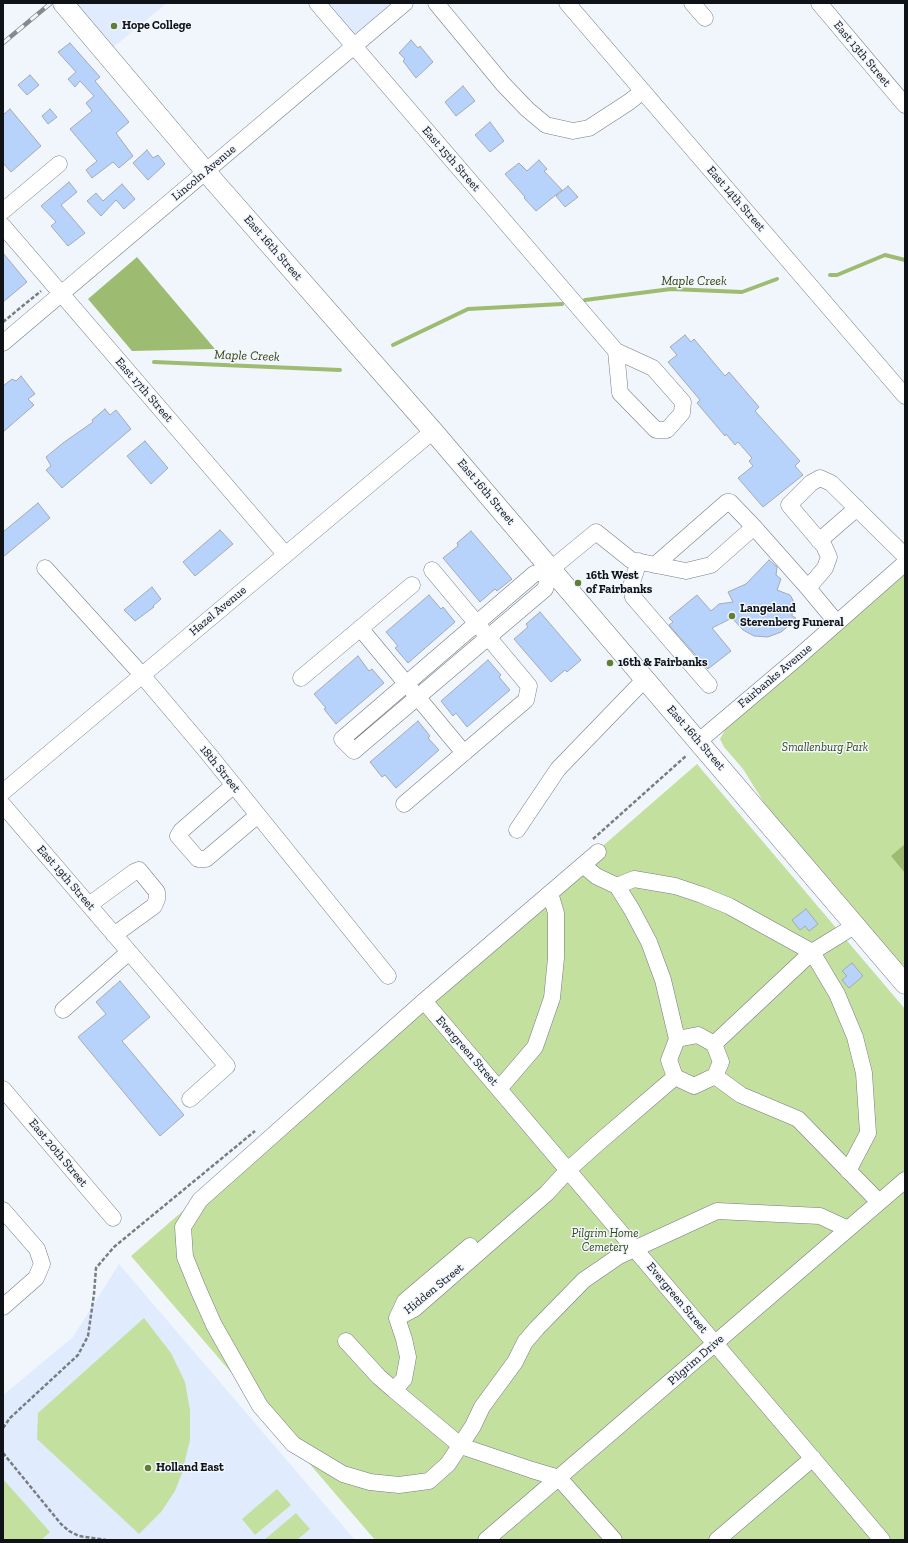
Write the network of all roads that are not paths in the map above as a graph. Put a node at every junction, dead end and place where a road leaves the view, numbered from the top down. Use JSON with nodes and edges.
{"nodes":[{"id":1,"x":63,"y":3,"type":"edge"},
{"id":2,"x":317,"y":3,"type":"edge"},
{"id":3,"x":405,"y":3,"type":"edge"},
{"id":4,"x":436,"y":3,"type":"edge"},
{"id":5,"x":567,"y":3,"type":"edge"},
{"id":6,"x":692,"y":3,"type":"edge"},
{"id":7,"x":818,"y":3,"type":"edge"},
{"id":8,"x":705,"y":18,"type":"dead end"},
{"id":9,"x":354,"y":46,"type":"junction"},
{"id":10,"x":643,"y":91,"type":"junction"},
{"id":11,"x":905,"y":105,"type":"edge"},
{"id":12,"x":59,"y":164,"type":"dead end"},
{"id":13,"x":206,"y":172,"type":"junction"},
{"id":14,"x":3,"y":211,"type":"edge"},
{"id":15,"x":3,"y":226,"type":"edge"},
{"id":16,"x":62,"y":294,"type":"junction"},
{"id":17,"x":3,"y":343,"type":"edge"},
{"id":18,"x":616,"y":351,"type":"junction"},
{"id":19,"x":905,"y":396,"type":"edge"},
{"id":20,"x":433,"y":430,"type":"junction"},
{"id":21,"x":857,"y":508,"type":"junction"},
{"id":22,"x":754,"y":527,"type":"junction"},
{"id":23,"x":819,"y":541,"type":"junction"},
{"id":24,"x":285,"y":554,"type":"junction"},
{"id":25,"x":905,"y":556,"type":"edge"},
{"id":26,"x":639,"y":561,"type":"junction"},
{"id":27,"x":905,"y":563,"type":"edge"},
{"id":28,"x":656,"y":565,"type":"junction"},
{"id":29,"x":45,"y":568,"type":"dead end"},
{"id":30,"x":551,"y":569,"type":"junction"},
{"id":31,"x":432,"y":570,"type":"dead end"},
{"id":32,"x":412,"y":584,"type":"dead end"},
{"id":33,"x":808,"y":588,"type":"junction"},
{"id":34,"x":477,"y":623,"type":"junction"},
{"id":35,"x":837,"y":623,"type":"junction"},
{"id":36,"x":360,"y":628,"type":"junction"},
{"id":37,"x":489,"y":636,"type":"junction"},
{"id":38,"x":142,"y":675,"type":"junction"},
{"id":39,"x":301,"y":678,"type":"dead end"},
{"id":40,"x":646,"y":679,"type":"junction"},
{"id":41,"x":407,"y":683,"type":"junction"},
{"id":42,"x":709,"y":685,"type":"dead end"},
{"id":43,"x":418,"y":697,"type":"junction"},
{"id":44,"x":699,"y":741,"type":"junction"},
{"id":45,"x":464,"y":753,"type":"junction"},
{"id":46,"x":234,"y":785,"type":"junction"},
{"id":47,"x":3,"y":792,"type":"edge"},
{"id":48,"x":404,"y":804,"type":"dead end"},
{"id":49,"x":3,"y":805,"type":"edge"},
{"id":50,"x":258,"y":815,"type":"junction"},
{"id":51,"x":517,"y":830,"type":"dead end"},
{"id":52,"x":598,"y":852,"type":"dead end"},
{"id":53,"x":583,"y":865,"type":"junction"},
{"id":54,"x":617,"y":886,"type":"junction"},
{"id":55,"x":550,"y":893,"type":"junction"},
{"id":56,"x":89,"y":905,"type":"junction"},
{"id":57,"x":856,"y":925,"type":"junction"},
{"id":58,"x":114,"y":934,"type":"junction"},
{"id":59,"x":129,"y":952,"type":"junction"},
{"id":60,"x":812,"y":952,"type":"junction"},
{"id":61,"x":388,"y":976,"type":"dead end"},
{"id":62,"x":905,"y":984,"type":"edge"},
{"id":63,"x":424,"y":1001,"type":"junction"},
{"id":64,"x":63,"y":1010,"type":"dead end"},
{"id":65,"x":677,"y":1039,"type":"junction"},
{"id":66,"x":714,"y":1044,"type":"junction"},
{"id":67,"x":715,"y":1076,"type":"junction"},
{"id":68,"x":675,"y":1077,"type":"junction"},
{"id":69,"x":3,"y":1089,"type":"edge"},
{"id":70,"x":499,"y":1089,"type":"junction"},
{"id":71,"x":190,"y":1099,"type":"dead end"},
{"id":72,"x":568,"y":1170,"type":"junction"},
{"id":73,"x":848,"y":1171,"type":"junction"},
{"id":74,"x":905,"y":1180,"type":"edge"},
{"id":75,"x":879,"y":1202,"type":"junction"},
{"id":76,"x":3,"y":1210,"type":"edge"},
{"id":77,"x":113,"y":1218,"type":"dead end"},
{"id":78,"x":848,"y":1229,"type":"junction"},
{"id":79,"x":635,"y":1249,"type":"junction"},
{"id":80,"x":3,"y":1307,"type":"edge"},
{"id":81,"x":346,"y":1341,"type":"dead end"},
{"id":82,"x":715,"y":1343,"type":"junction"},
{"id":83,"x":394,"y":1390,"type":"junction"},
{"id":84,"x":461,"y":1446,"type":"junction"},
{"id":85,"x":813,"y":1458,"type":"junction"},
{"id":86,"x":559,"y":1478,"type":"junction"},
{"id":87,"x":486,"y":1540,"type":"edge"},
{"id":88,"x":614,"y":1540,"type":"edge"},
{"id":89,"x":717,"y":1540,"type":"edge"},
{"id":90,"x":882,"y":1540,"type":"edge"}],
"edges":[{"from":1,"to":13,"type":"main road","name":"East 16th Street"},
{"from":2,"to":9,"type":"street","name":"East 15th Street"},
{"from":3,"to":9,"type":"street","name":"Lincoln Avenue"},
{"from":4,"to":10,"type":"street"},
{"from":5,"to":10,"type":"street","name":"East 14th Street"},
{"from":6,"to":8,"type":"street"},
{"from":7,"to":11,"type":"street","name":"East 13th Street"},
{"from":9,"to":13,"type":"street","name":"Lincoln Avenue"},
{"from":9,"to":18,"type":"street","name":"East 15th Street"},
{"from":10,"to":19,"type":"street","name":"East 14th Street"},
{"from":12,"to":14,"type":"street"},
{"from":13,"to":16,"type":"street","name":"Lincoln Avenue"},
{"from":13,"to":20,"type":"main road","name":"East 16th Street"},
{"from":15,"to":16,"type":"street","name":"East 17th Street"},
{"from":16,"to":17,"type":"street","name":"Lincoln Avenue"},
{"from":16,"to":24,"type":"street","name":"East 17th Street"},
{"from":18,"to":18,"type":"street"},
{"from":20,"to":24,"type":"street","name":"Hazel Avenue"},
{"from":20,"to":30,"type":"main road","name":"East 16th Street"},
{"from":21,"to":23,"type":"street"},
{"from":21,"to":23,"type":"street"},
{"from":21,"to":25,"type":"street"},
{"from":22,"to":28,"type":"street"},
{"from":22,"to":28,"type":"street"},
{"from":22,"to":33,"type":"street"},
{"from":23,"to":33,"type":"street"},
{"from":24,"to":38,"type":"street","name":"Hazel Avenue"},
{"from":26,"to":28,"type":"street"},
{"from":26,"to":30,"type":"street"},
{"from":26,"to":42,"type":"street"},
{"from":27,"to":35,"type":"street","name":"Fairbanks Avenue"},
{"from":29,"to":38,"type":"street","name":"18th Street"},
{"from":30,"to":34,"type":"street"},
{"from":30,"to":37,"type":"street"},
{"from":30,"to":40,"type":"main road","name":"East 16th Street"},
{"from":31,"to":34,"type":"street"},
{"from":32,"to":36,"type":"street"},
{"from":33,"to":35,"type":"street"},
{"from":34,"to":37,"type":"street"},
{"from":34,"to":41,"type":"street"},
{"from":35,"to":44,"type":"street","name":"Fairbanks Avenue"},
{"from":36,"to":39,"type":"street"},
{"from":36,"to":41,"type":"street"},
{"from":37,"to":43,"type":"street"},
{"from":37,"to":45,"type":"street"},
{"from":38,"to":46,"type":"street","name":"18th Street"},
{"from":38,"to":47,"type":"street","name":"Hazel Avenue"},
{"from":40,"to":44,"type":"main road","name":"East 16th Street"},
{"from":40,"to":51,"type":"street"},
{"from":41,"to":43,"type":"street"},
{"from":41,"to":43,"type":"street"},
{"from":43,"to":45,"type":"street"},
{"from":44,"to":57,"type":"main road","name":"East 16th Street"},
{"from":45,"to":48,"type":"street"},
{"from":46,"to":50,"type":"street","name":"18th Street"},
{"from":46,"to":50,"type":"street"},
{"from":49,"to":56,"type":"street","name":"East 19th Street"},
{"from":50,"to":61,"type":"street","name":"18th Street"},
{"from":52,"to":53,"type":"street"},
{"from":53,"to":54,"type":"street"},
{"from":53,"to":55,"type":"street"},
{"from":54,"to":60,"type":"street"},
{"from":54,"to":65,"type":"street"},
{"from":55,"to":63,"type":"street"},
{"from":55,"to":70,"type":"street"},
{"from":56,"to":58,"type":"street","name":"East 19th Street"},
{"from":56,"to":58,"type":"street"},
{"from":57,"to":60,"type":"street"},
{"from":57,"to":62,"type":"main road","name":"East 16th Street"},
{"from":58,"to":59,"type":"street","name":"East 19th Street"},
{"from":59,"to":64,"type":"street"},
{"from":59,"to":71,"type":"street","name":"East 19th Street"},
{"from":60,"to":66,"type":"street"},
{"from":60,"to":73,"type":"street"},
{"from":63,"to":70,"type":"street","name":"Evergreen Street"},
{"from":63,"to":84,"type":"street"},
{"from":65,"to":66,"type":"street"},
{"from":65,"to":68,"type":"street"},
{"from":66,"to":67,"type":"street"},
{"from":67,"to":68,"type":"street"},
{"from":67,"to":73,"type":"street"},
{"from":68,"to":72,"type":"street","name":"Hidden Street"},
{"from":69,"to":77,"type":"street","name":"East 20th Street"},
{"from":70,"to":72,"type":"street","name":"Evergreen Street"},
{"from":72,"to":79,"type":"street","name":"Evergreen Street"},
{"from":72,"to":83,"type":"street","name":"Hidden Street"},
{"from":73,"to":75,"type":"street"},
{"from":74,"to":75,"type":"street","name":"Pilgrim Drive"},
{"from":75,"to":78,"type":"street","name":"Pilgrim Drive"},
{"from":76,"to":80,"type":"street"},
{"from":78,"to":79,"type":"street"},
{"from":78,"to":82,"type":"street","name":"Pilgrim Drive"},
{"from":79,"to":82,"type":"street","name":"Evergreen Street"},
{"from":79,"to":84,"type":"street"},
{"from":81,"to":83,"type":"street"},
{"from":82,"to":85,"type":"street","name":"Evergreen Street"},
{"from":82,"to":86,"type":"street","name":"Pilgrim Drive"},
{"from":83,"to":84,"type":"street"},
{"from":84,"to":86,"type":"street"},
{"from":85,"to":89,"type":"street"},
{"from":85,"to":90,"type":"street","name":"Evergreen Street"},
{"from":86,"to":87,"type":"street","name":"Pilgrim Drive"},
{"from":86,"to":88,"type":"street"}]}
